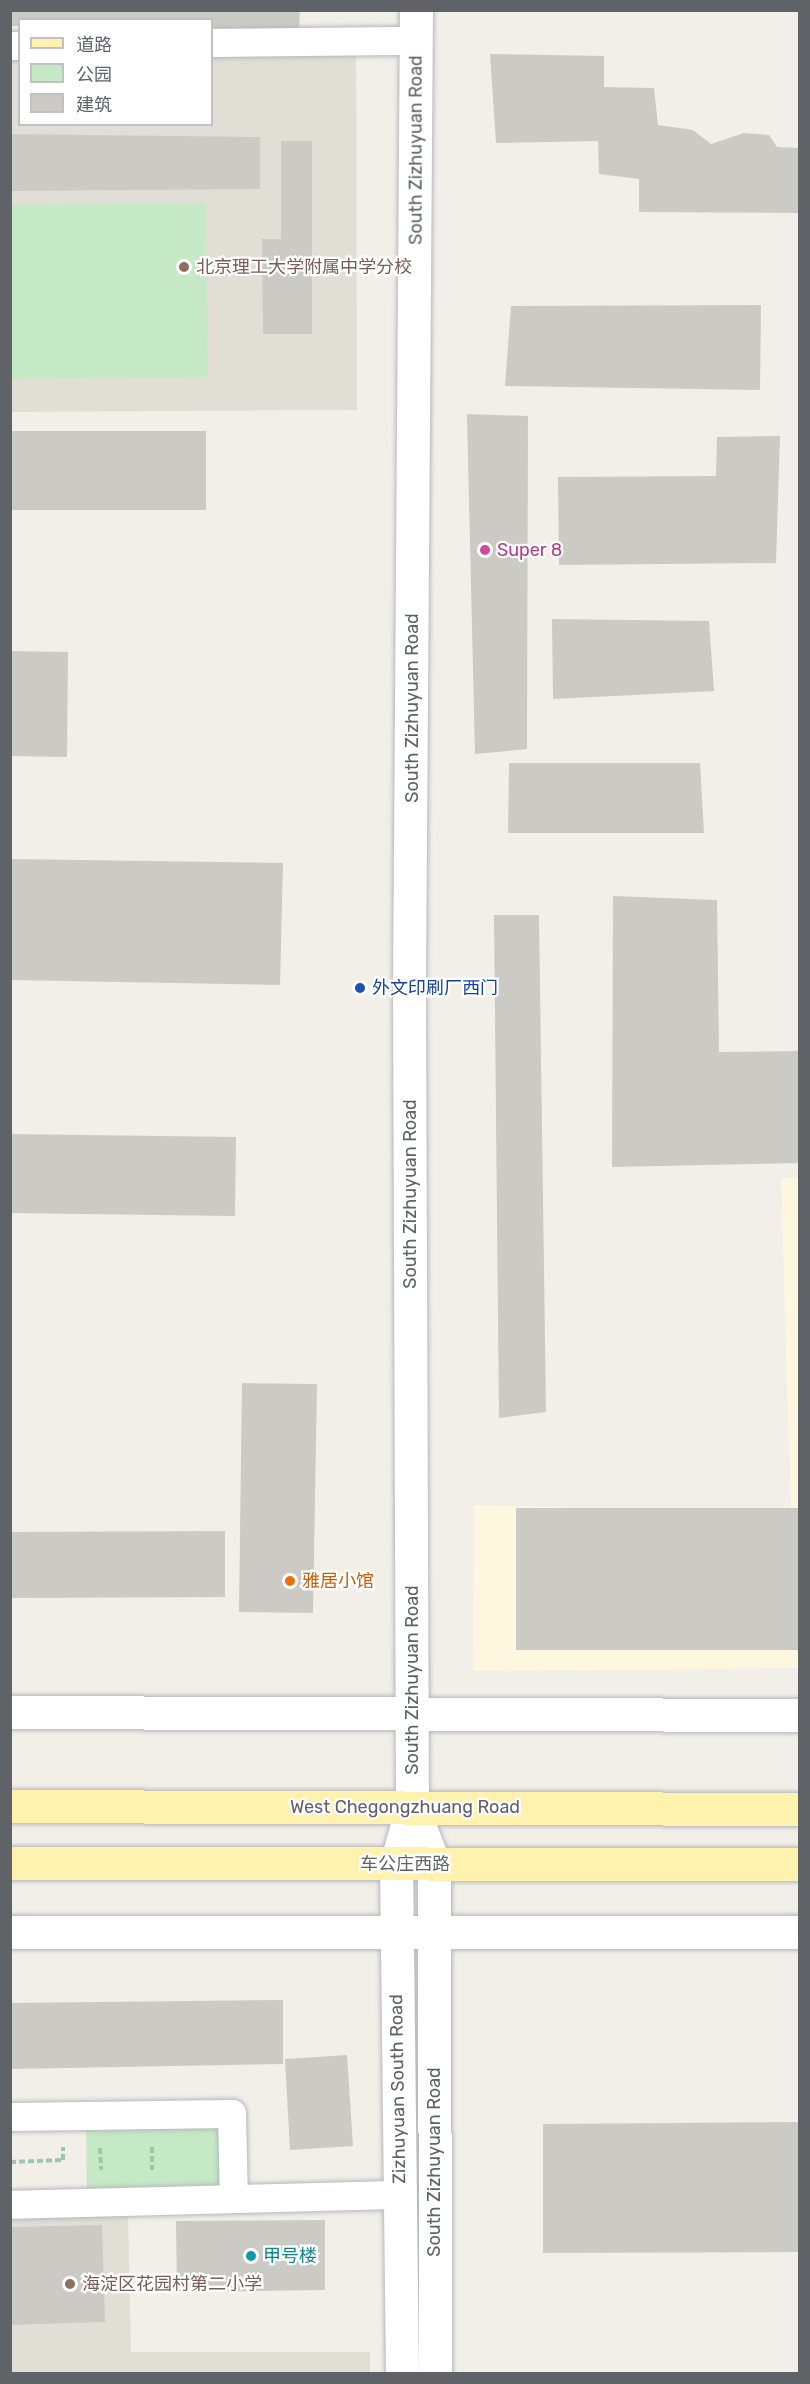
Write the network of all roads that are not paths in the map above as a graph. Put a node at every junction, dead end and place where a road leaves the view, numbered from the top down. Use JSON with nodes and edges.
{"nodes":[{"id":1,"x":417,"y":26,"type":"edge"},
{"id":2,"x":213,"y":43,"type":"edge"},
{"id":3,"x":10,"y":1712,"type":"edge"},
{"id":4,"x":413,"y":1713,"type":"junction"},
{"id":5,"x":800,"y":1715,"type":"edge"},
{"id":6,"x":10,"y":1806,"type":"edge"},
{"id":7,"x":412,"y":1808,"type":"junction"},
{"id":8,"x":800,"y":1809,"type":"edge"},
{"id":9,"x":10,"y":1863,"type":"edge"},
{"id":10,"x":396,"y":1863,"type":"junction"},
{"id":11,"x":434,"y":1863,"type":"junction"},
{"id":12,"x":800,"y":1864,"type":"edge"},
{"id":13,"x":10,"y":1932,"type":"edge"},
{"id":14,"x":396,"y":1932,"type":"junction"},
{"id":15,"x":434,"y":1932,"type":"junction"},
{"id":16,"x":800,"y":1932,"type":"edge"},
{"id":17,"x":10,"y":2117,"type":"edge"},
{"id":18,"x":400,"y":2195,"type":"junction"},
{"id":19,"x":234,"y":2199,"type":"junction"},
{"id":20,"x":10,"y":2205,"type":"edge"},
{"id":21,"x":402,"y":2373,"type":"edge"},
{"id":22,"x":435,"y":2373,"type":"edge"}],
"edges":[{"from":1,"to":2,"type":"street"},
{"from":1,"to":4,"type":"street","name":"South Zizhuyuan Road"},
{"from":3,"to":4,"type":"street"},
{"from":4,"to":5,"type":"street"},
{"from":4,"to":7,"type":"street","name":"South Zizhuyuan Road"},
{"from":6,"to":7,"type":"main road","name":"West Chegongzhuang Road"},
{"from":7,"to":8,"type":"main road","name":"West Chegongzhuang Road"},
{"from":7,"to":10,"type":"street","name":"Zizhuyuan South Road"},
{"from":7,"to":11,"type":"street","name":"South Zizhuyuan Road"},
{"from":9,"to":10,"type":"main road","name":"车公庄西路"},
{"from":10,"to":11,"type":"main road","name":"车公庄西路"},
{"from":10,"to":14,"type":"street","name":"Zizhuyuan South Road"},
{"from":11,"to":12,"type":"main road","name":"车公庄西路"},
{"from":11,"to":15,"type":"street","name":"South Zizhuyuan Road"},
{"from":13,"to":14,"type":"street"},
{"from":14,"to":15,"type":"street"},
{"from":14,"to":18,"type":"street","name":"Zizhuyuan South Road"},
{"from":15,"to":16,"type":"street"},
{"from":15,"to":22,"type":"street","name":"South Zizhuyuan Road"},
{"from":17,"to":19,"type":"street"},
{"from":18,"to":19,"type":"street"},
{"from":18,"to":21,"type":"street","name":"Zizhuyuan South Road"},
{"from":19,"to":20,"type":"street"}]}
